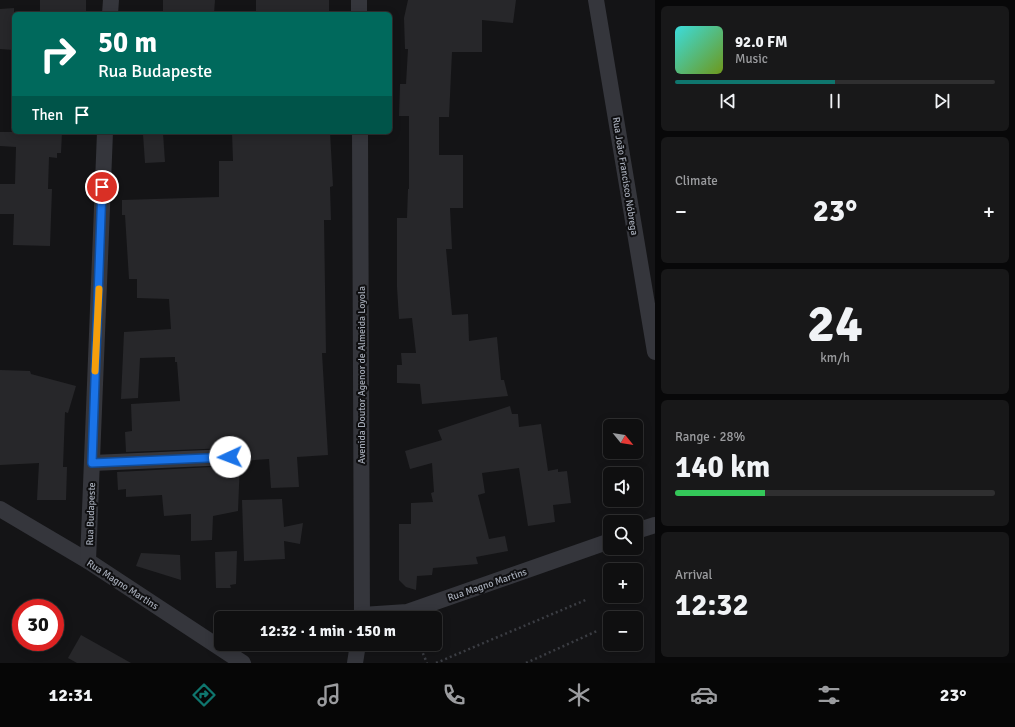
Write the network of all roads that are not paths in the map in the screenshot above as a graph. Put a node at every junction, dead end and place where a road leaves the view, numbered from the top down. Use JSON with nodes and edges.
{"nodes":[{"id":1,"x":111,"y":0,"type":"edge"},
{"id":2,"x":359,"y":0,"type":"edge"},
{"id":3,"x":596,"y":0,"type":"edge"},
{"id":4,"x":110,"y":12,"type":"edge"},
{"id":5,"x":359,"y":12,"type":"edge"},
{"id":6,"x":105,"y":134,"type":"edge"},
{"id":7,"x":360,"y":134,"type":"edge"},
{"id":8,"x":655,"y":352,"type":"edge"},
{"id":9,"x":230,"y":457,"type":"dead end"},
{"id":10,"x":92,"y":463,"type":"junction"},
{"id":11,"x":0,"y":509,"type":"edge"},
{"id":12,"x":655,"y":525,"type":"edge"},
{"id":13,"x":643,"y":529,"type":"edge"},
{"id":14,"x":603,"y":542,"type":"edge"},
{"id":15,"x":88,"y":561,"type":"junction"},
{"id":16,"x":362,"y":611,"type":"edge"},
{"id":17,"x":410,"y":611,"type":"edge"},
{"id":18,"x":357,"y":651,"type":"edge"},
{"id":19,"x":243,"y":663,"type":"edge"},
{"id":20,"x":355,"y":663,"type":"edge"}],
"edges":[{"from":1,"to":4,"type":"street"},
{"from":2,"to":5,"type":"street"},
{"from":3,"to":8,"type":"street","name":"Rua João Francisco Nóbrega"},
{"from":6,"to":10,"type":"street","name":"Rua Budapeste"},
{"from":7,"to":16,"type":"street","name":"Avenida Doutor Agenor de Almeida Loyola"},
{"from":9,"to":10,"type":"street"},
{"from":10,"to":15,"type":"street","name":"Rua Budapeste"},
{"from":11,"to":15,"type":"street","name":"Rua Magno Martins"},
{"from":12,"to":13,"type":"street"},
{"from":14,"to":17,"type":"street","name":"Rua Magno Martins"},
{"from":15,"to":19,"type":"street","name":"Rua Magno Martins"},
{"from":18,"to":20,"type":"street"}]}
